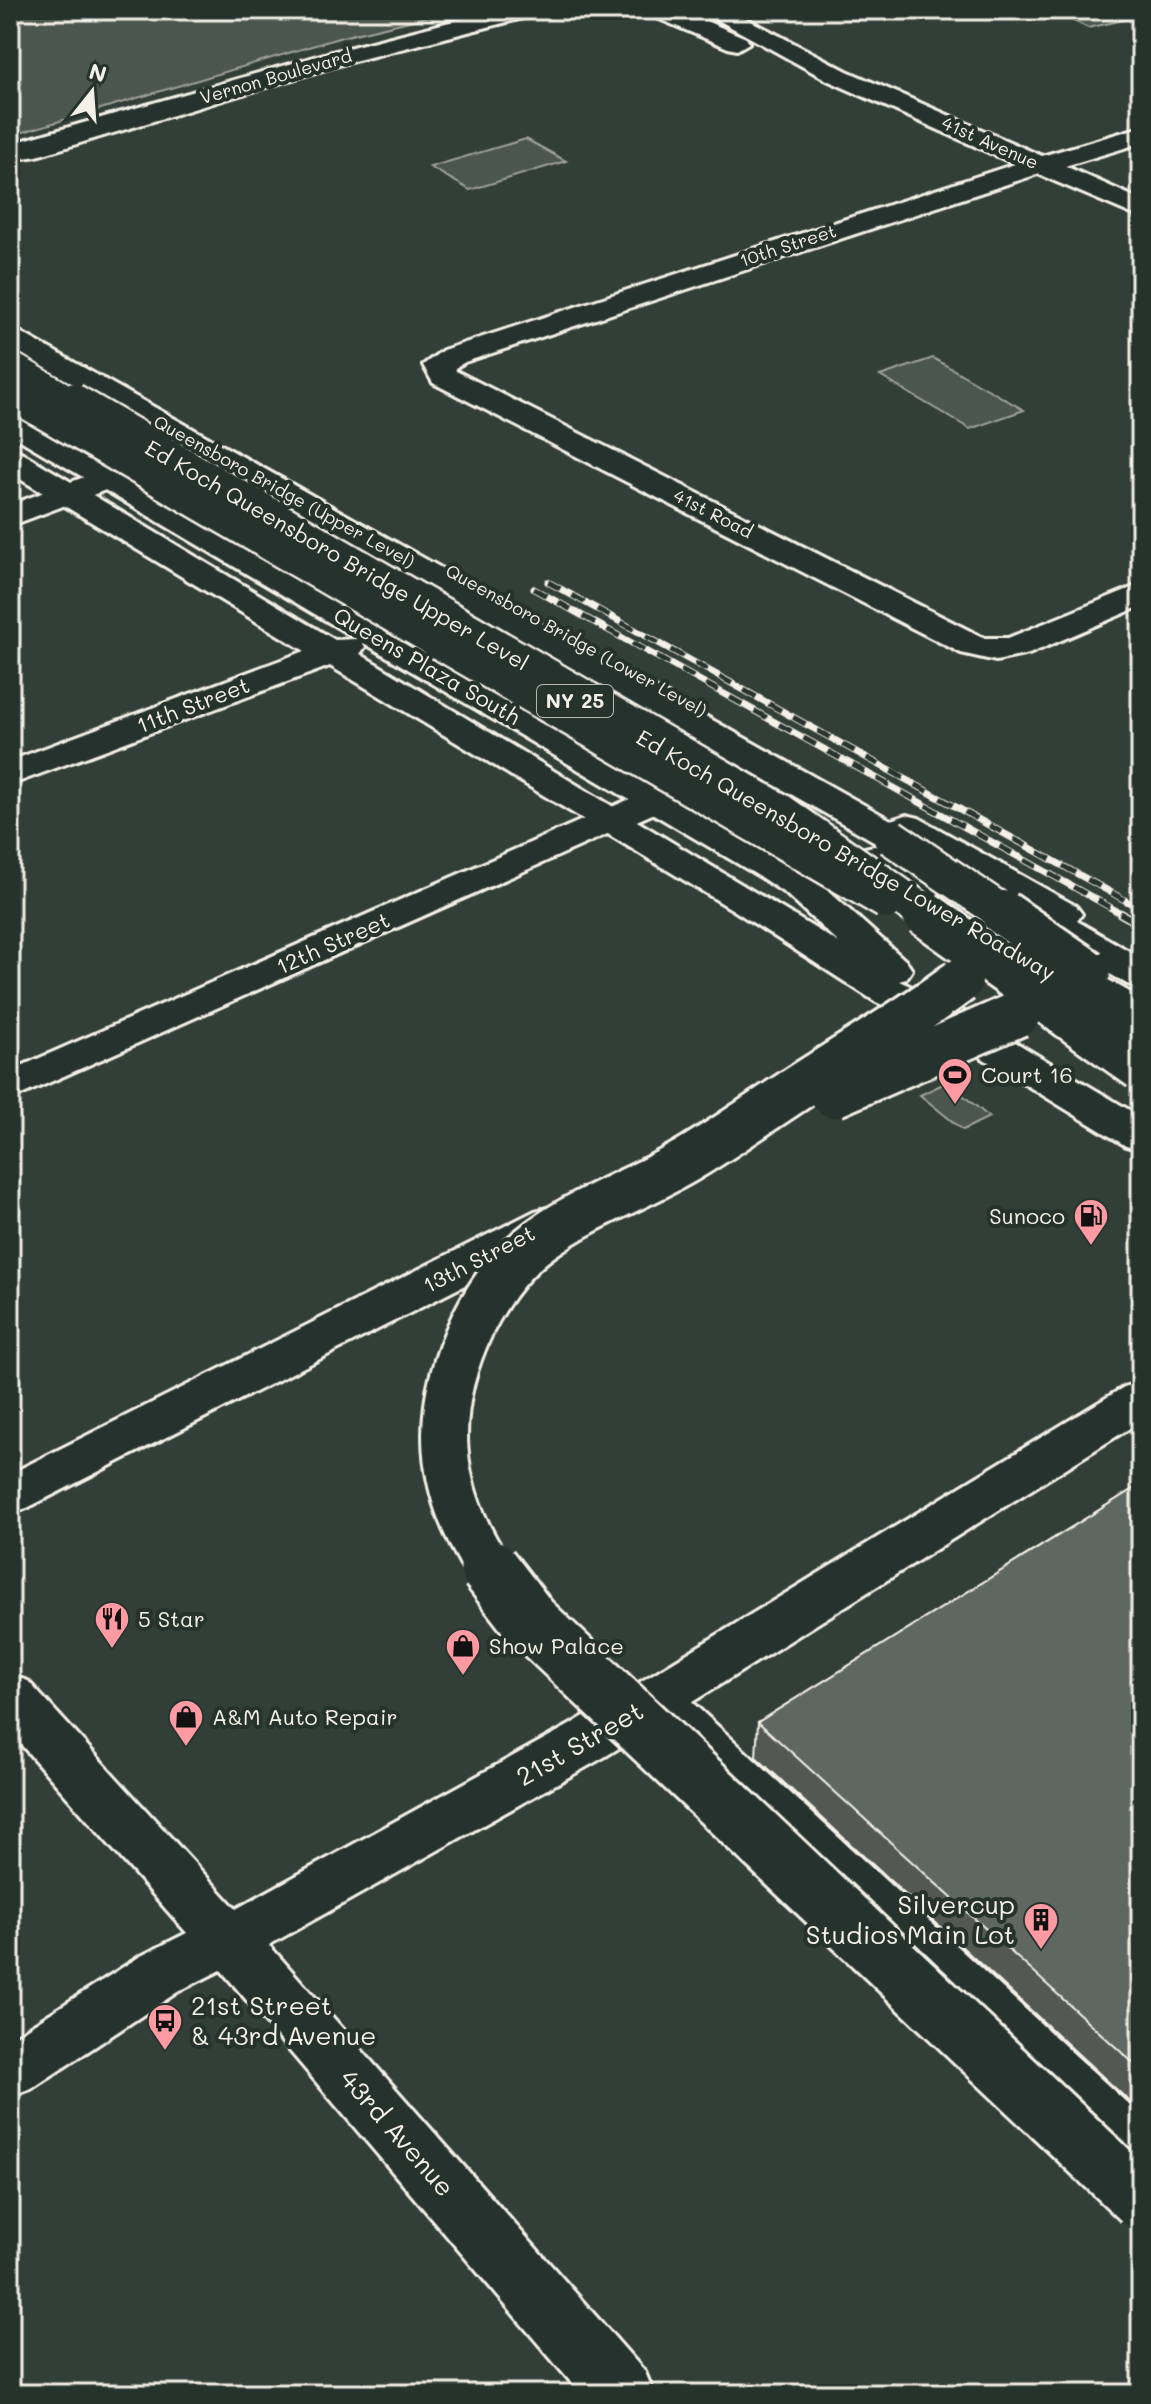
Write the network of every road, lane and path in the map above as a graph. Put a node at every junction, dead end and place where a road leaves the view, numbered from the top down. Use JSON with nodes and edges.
{"nodes":[{"id":1,"x":526,"y":10,"type":"edge"},
{"id":2,"x":659,"y":10,"type":"edge"},
{"id":3,"x":712,"y":10,"type":"edge"},
{"id":4,"x":838,"y":76,"type":"junction"},
{"id":5,"x":1141,"y":135,"type":"edge"},
{"id":6,"x":16,"y":155,"type":"edge"},
{"id":7,"x":1039,"y":165,"type":"junction"},
{"id":8,"x":1141,"y":210,"type":"edge"},
{"id":9,"x":10,"y":325,"type":"edge"},
{"id":10,"x":10,"y":338,"type":"edge"},
{"id":11,"x":10,"y":365,"type":"edge"},
{"id":12,"x":438,"y":365,"type":"joint"},
{"id":13,"x":10,"y":375,"type":"edge"},
{"id":14,"x":10,"y":391,"type":"edge"},
{"id":15,"x":10,"y":421,"type":"edge"},
{"id":16,"x":10,"y":459,"type":"edge"},
{"id":17,"x":108,"y":478,"type":"junction"},
{"id":18,"x":69,"y":495,"type":"junction"},
{"id":19,"x":10,"y":516,"type":"edge"},
{"id":20,"x":1141,"y":594,"type":"edge"},
{"id":21,"x":375,"y":636,"type":"junction"},
{"id":22,"x":331,"y":653,"type":"junction"},
{"id":23,"x":10,"y":774,"type":"edge"},
{"id":24,"x":655,"y":799,"type":"junction"},
{"id":25,"x":610,"y":819,"type":"junction"},
{"id":26,"x":891,"y":837,"type":"junction"},
{"id":27,"x":1141,"y":958,"type":"edge"},
{"id":28,"x":1141,"y":975,"type":"edge"},
{"id":29,"x":952,"y":999,"type":"junction"},
{"id":30,"x":1141,"y":1004,"type":"edge"},
{"id":31,"x":1141,"y":1024,"type":"edge"},
{"id":32,"x":1141,"y":1050,"type":"edge"},
{"id":33,"x":1141,"y":1068,"type":"edge"},
{"id":34,"x":10,"y":1087,"type":"edge"},
{"id":35,"x":1141,"y":1136,"type":"edge"},
{"id":36,"x":685,"y":1162,"type":"junction"},
{"id":37,"x":1141,"y":1399,"type":"edge"},
{"id":38,"x":10,"y":1495,"type":"edge"},
{"id":39,"x":10,"y":1696,"type":"edge"},
{"id":40,"x":655,"y":1700,"type":"junction"},
{"id":41,"x":227,"y":1940,"type":"junction"},
{"id":42,"x":10,"y":2071,"type":"edge"},
{"id":43,"x":1141,"y":2155,"type":"edge"},
{"id":44,"x":1141,"y":2200,"type":"edge"},
{"id":45,"x":622,"y":2394,"type":"edge"}],
"edges":[{"from":1,"to":6,"type":"main road","name":"Vernon Boulevard"},
{"from":2,"to":4,"type":"main road","name":"41st Avenue"},
{"from":3,"to":4,"type":"main road","name":"41st Avenue"},
{"from":4,"to":7,"type":"main road","name":"41st Avenue"},
{"from":5,"to":7,"type":"main road","name":"10th Street"},
{"from":7,"to":8,"type":"main road","name":"41st Avenue"},
{"from":7,"to":12,"type":"main road","name":"10th Street"},
{"from":9,"to":27,"type":"main road","name":"Queensboro Bridge (Lower Level)","number":"NY 25"},
{"from":10,"to":26,"type":"main road","name":"Queensboro Bridge (Upper Level)"},
{"from":11,"to":33,"type":"main road","name":"Ed Koch Queensboro Bridge Upper Level","bridge":true},
{"from":12,"to":20,"type":"main road","name":"41st Road"},
{"from":13,"to":31,"type":"main road","name":"Ed Koch Queensboro Bridge Lower Roadway","number":"NY 25","bridge":true},
{"from":14,"to":32,"type":"main road","bridge":true},
{"from":15,"to":17,"type":"main road","name":"Queens Plaza South"},
{"from":16,"to":18,"type":"main road","name":"Queens Plaza South"},
{"from":17,"to":18,"type":"main road"},
{"from":17,"to":21,"type":"main road","name":"Queens Plaza South"},
{"from":18,"to":19,"type":"main road"},
{"from":18,"to":22,"type":"main road","name":"Queens Plaza South"},
{"from":21,"to":22,"type":"main road","name":"11th Street"},
{"from":21,"to":24,"type":"main road","name":"Queens Plaza South"},
{"from":21,"to":29,"type":"main road","name":"11th Street"},
{"from":22,"to":23,"type":"main road","name":"11th Street"},
{"from":22,"to":25,"type":"main road","name":"Queens Plaza South"},
{"from":24,"to":25,"type":"main road","name":"12th Street"},
{"from":24,"to":29,"type":"main road","name":"Queens Plaza South"},
{"from":25,"to":29,"type":"main road","name":"Queens Plaza South"},
{"from":25,"to":34,"type":"main road","name":"12th Street"},
{"from":26,"to":28,"type":"main road","bridge":true},
{"from":26,"to":30,"type":"main road","bridge":true},
{"from":29,"to":35,"type":"main road","name":"Queens Plaza South"},
{"from":29,"to":36,"type":"main road","bridge":true},
{"from":29,"to":38,"type":"main road","name":"13th Street"},
{"from":30,"to":36,"type":"main road","bridge":true},
{"from":36,"to":44,"type":"main road","bridge":true},
{"from":37,"to":40,"type":"main road","name":"21st Street"},
{"from":39,"to":41,"type":"main road","name":"43rd Avenue"},
{"from":40,"to":41,"type":"main road","name":"21st Street"},
{"from":40,"to":43,"type":"main road"},
{"from":41,"to":42,"type":"main road","name":"21st Street"},
{"from":41,"to":45,"type":"main road","name":"43rd Avenue"}]}
